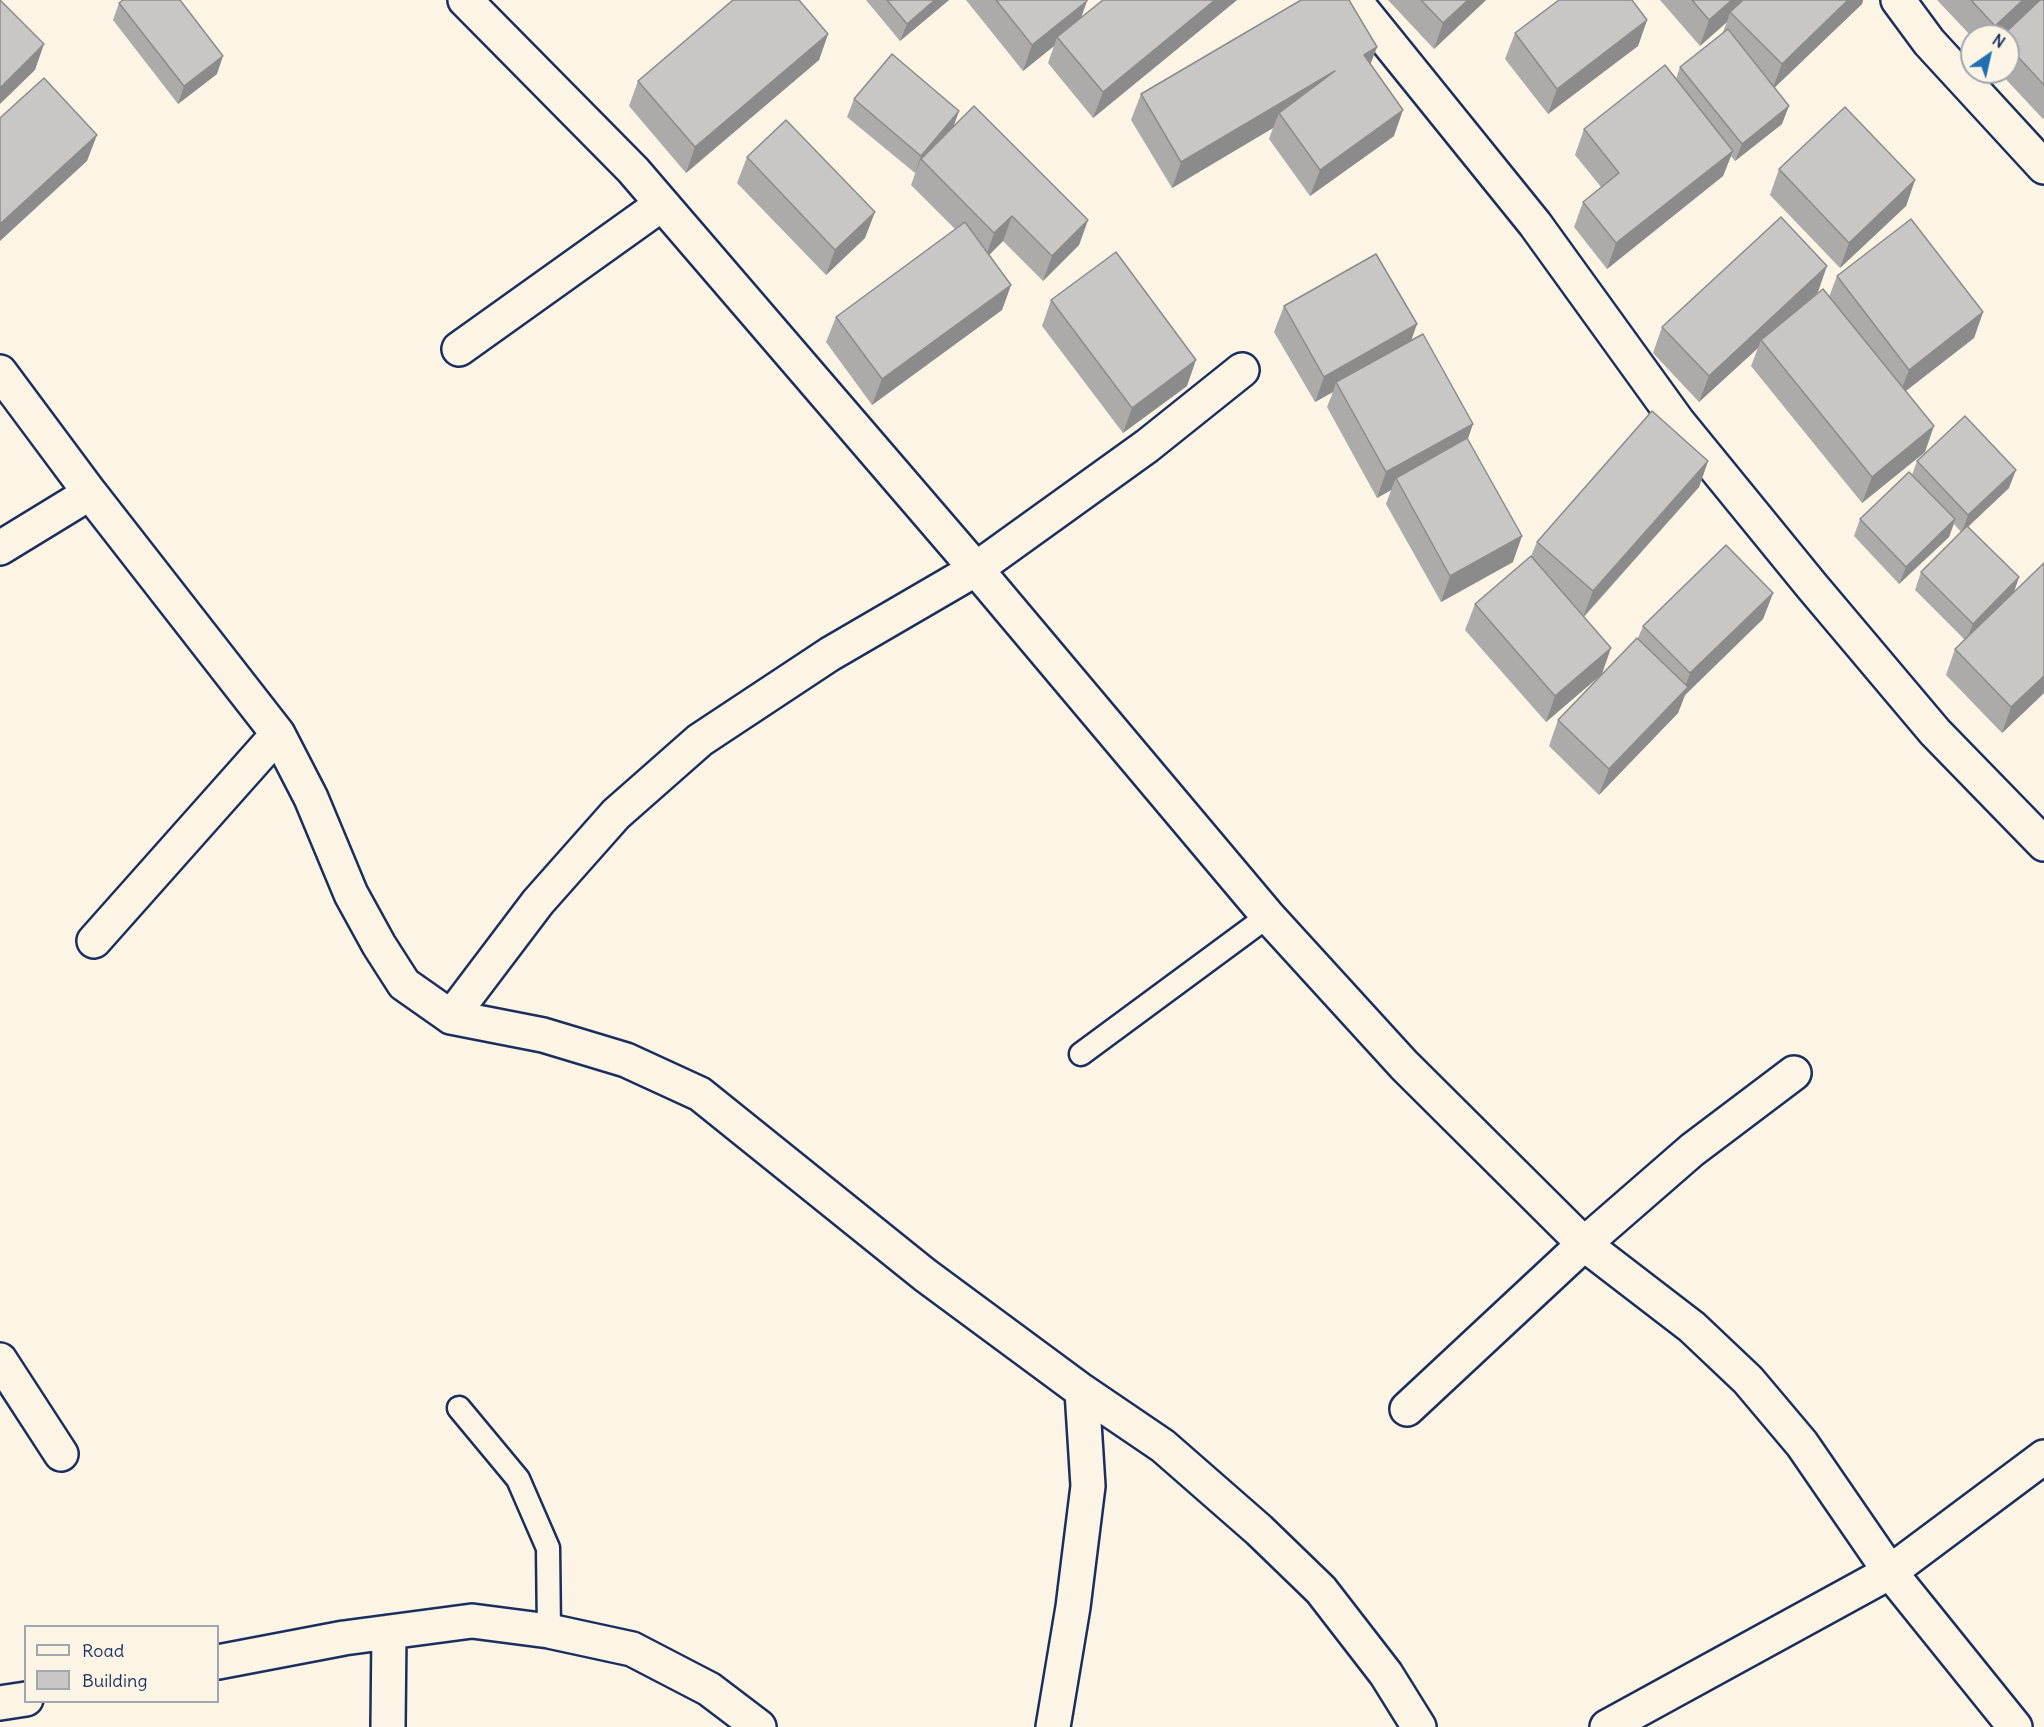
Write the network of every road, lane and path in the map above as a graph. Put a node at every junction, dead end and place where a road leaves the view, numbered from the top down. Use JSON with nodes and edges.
{"nodes":[{"id":1,"x":465,"y":0,"type":"edge"},
{"id":2,"x":1354,"y":0,"type":"edge"},
{"id":3,"x":1898,"y":0,"type":"edge"},
{"id":4,"x":2044,"y":167,"type":"edge"},
{"id":5,"x":662,"y":204,"type":"junction"},
{"id":6,"x":459,"y":349,"type":"dead end"},
{"id":7,"x":1242,"y":370,"type":"dead end"},
{"id":8,"x":0,"y":372,"type":"edge"},
{"id":9,"x":90,"y":493,"type":"junction"},
{"id":10,"x":0,"y":548,"type":"edge"},
{"id":11,"x":976,"y":569,"type":"junction"},
{"id":12,"x":278,"y":734,"type":"junction"},
{"id":13,"x":2044,"y":844,"type":"edge"},
{"id":14,"x":1268,"y":916,"type":"junction"},
{"id":15,"x":94,"y":941,"type":"dead end"},
{"id":16,"x":451,"y":1017,"type":"junction"},
{"id":17,"x":1082,"y":1054,"type":"dead end"},
{"id":18,"x":1794,"y":1073,"type":"dead end"},
{"id":19,"x":1584,"y":1244,"type":"junction"},
{"id":20,"x":0,"y":1360,"type":"edge"},
{"id":21,"x":1082,"y":1391,"type":"junction"},
{"id":22,"x":459,"y":1408,"type":"dead end"},
{"id":23,"x":1407,"y":1409,"type":"dead end"},
{"id":24,"x":61,"y":1454,"type":"dead end"},
{"id":25,"x":2044,"y":1457,"type":"edge"},
{"id":26,"x":1890,"y":1572,"type":"junction"},
{"id":27,"x":549,"y":1631,"type":"junction"},
{"id":28,"x":388,"y":1632,"type":"junction"},
{"id":29,"x":219,"y":1662,"type":"edge"},
{"id":30,"x":24,"y":1699,"type":"edge"},
{"id":31,"x":0,"y":1703,"type":"edge"},
{"id":32,"x":388,"y":1727,"type":"edge"},
{"id":33,"x":759,"y":1727,"type":"edge"},
{"id":34,"x":1053,"y":1727,"type":"edge"},
{"id":35,"x":1419,"y":1727,"type":"edge"},
{"id":36,"x":1607,"y":1727,"type":"edge"},
{"id":37,"x":2015,"y":1727,"type":"edge"}],
"edges":[{"from":1,"to":5,"type":"street"},
{"from":2,"to":13,"type":"street"},
{"from":3,"to":4,"type":"street"},
{"from":5,"to":6,"type":"street"},
{"from":5,"to":11,"type":"street"},
{"from":7,"to":11,"type":"street"},
{"from":8,"to":9,"type":"street"},
{"from":9,"to":10,"type":"street"},
{"from":9,"to":12,"type":"street"},
{"from":11,"to":14,"type":"street"},
{"from":11,"to":16,"type":"street"},
{"from":12,"to":15,"type":"street"},
{"from":12,"to":16,"type":"street"},
{"from":14,"to":17,"type":"lane"},
{"from":14,"to":19,"type":"street"},
{"from":16,"to":21,"type":"street"},
{"from":18,"to":19,"type":"street"},
{"from":19,"to":23,"type":"street"},
{"from":19,"to":26,"type":"street"},
{"from":20,"to":24,"type":"street"},
{"from":21,"to":34,"type":"street"},
{"from":21,"to":35,"type":"street"},
{"from":22,"to":27,"type":"lane"},
{"from":25,"to":26,"type":"street"},
{"from":26,"to":36,"type":"street"},
{"from":26,"to":37,"type":"street"},
{"from":27,"to":28,"type":"street"},
{"from":27,"to":33,"type":"street"},
{"from":28,"to":29,"type":"street"},
{"from":28,"to":32,"type":"street"},
{"from":30,"to":31,"type":"street"}]}
